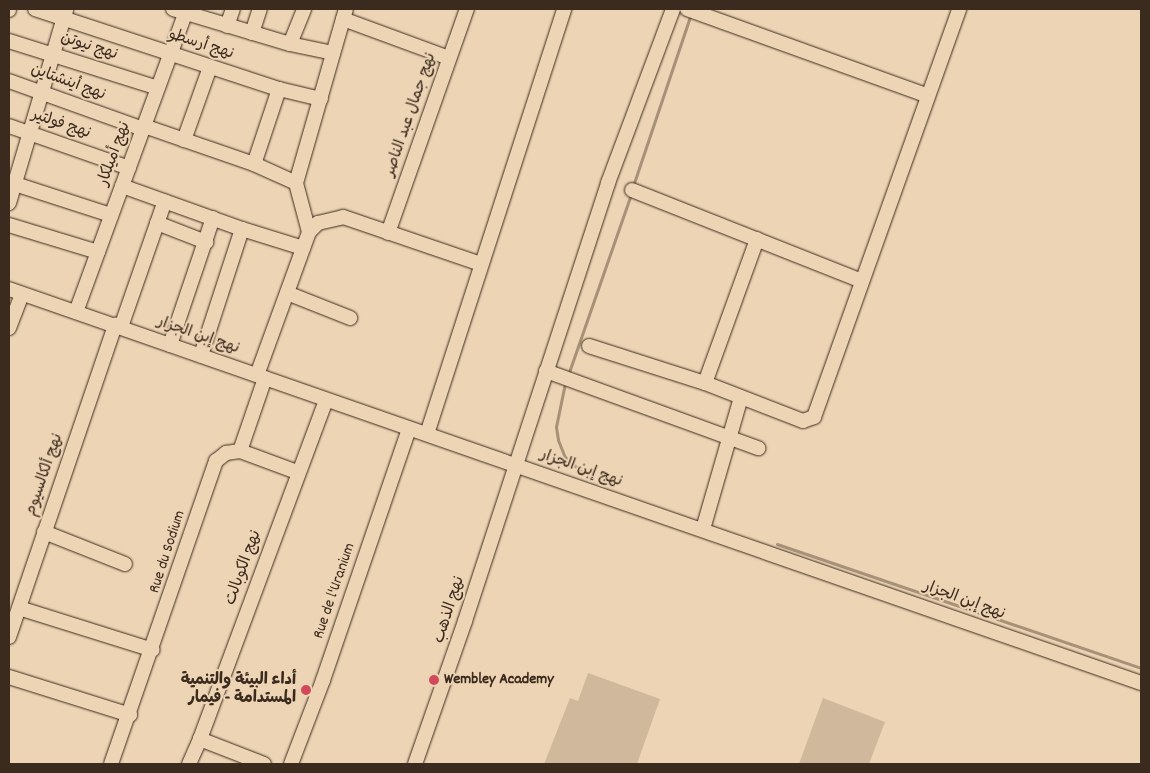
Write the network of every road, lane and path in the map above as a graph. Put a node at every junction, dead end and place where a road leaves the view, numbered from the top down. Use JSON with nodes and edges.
{"nodes":[{"id":1,"x":35,"y":9,"type":"edge"},
{"id":2,"x":233,"y":9,"type":"edge"},
{"id":3,"x":260,"y":9,"type":"edge"},
{"id":4,"x":304,"y":9,"type":"edge"},
{"id":5,"x":467,"y":9,"type":"edge"},
{"id":6,"x":564,"y":9,"type":"edge"},
{"id":7,"x":671,"y":9,"type":"edge"},
{"id":8,"x":959,"y":9,"type":"edge"},
{"id":9,"x":182,"y":10,"type":"edge"},
{"id":10,"x":690,"y":10,"type":"edge"},
{"id":11,"x":65,"y":13,"type":"edge"},
{"id":12,"x":344,"y":14,"type":"edge"},
{"id":13,"x":227,"y":26,"type":"junction"},
{"id":14,"x":252,"y":33,"type":"junction"},
{"id":15,"x":9,"y":41,"type":"edge"},
{"id":16,"x":290,"y":44,"type":"junction"},
{"id":17,"x":333,"y":53,"type":"junction"},
{"id":18,"x":52,"y":54,"type":"junction"},
{"id":19,"x":171,"y":54,"type":"junction"},
{"id":20,"x":449,"y":58,"type":"junction"},
{"id":21,"x":210,"y":67,"type":"junction"},
{"id":22,"x":9,"y":81,"type":"edge"},
{"id":23,"x":158,"y":88,"type":"junction"},
{"id":24,"x":279,"y":89,"type":"junction"},
{"id":25,"x":41,"y":92,"type":"junction"},
{"id":26,"x":928,"y":96,"type":"junction"},
{"id":27,"x":321,"y":99,"type":"junction"},
{"id":28,"x":9,"y":126,"type":"edge"},
{"id":29,"x":144,"y":128,"type":"junction"},
{"id":30,"x":30,"y":132,"type":"junction"},
{"id":31,"x":184,"y":140,"type":"junction"},
{"id":32,"x":254,"y":164,"type":"junction"},
{"id":33,"x":129,"y":168,"type":"junction"},
{"id":34,"x":14,"y":174,"type":"edge"},
{"id":35,"x":296,"y":183,"type":"junction"},
{"id":36,"x":122,"y":186,"type":"junction"},
{"id":37,"x":632,"y":190,"type":"dead end"},
{"id":38,"x":165,"y":201,"type":"junction"},
{"id":39,"x":9,"y":203,"type":"edge"},
{"id":40,"x":111,"y":215,"type":"junction"},
{"id":41,"x":213,"y":218,"type":"junction"},
{"id":42,"x":157,"y":223,"type":"junction"},
{"id":43,"x":9,"y":225,"type":"edge"},
{"id":44,"x":242,"y":229,"type":"junction"},
{"id":45,"x":308,"y":232,"type":"junction"},
{"id":46,"x":388,"y":233,"type":"junction"},
{"id":47,"x":757,"y":239,"type":"junction"},
{"id":48,"x":206,"y":242,"type":"junction"},
{"id":49,"x":303,"y":248,"type":"junction"},
{"id":50,"x":98,"y":252,"type":"junction"},
{"id":51,"x":481,"y":264,"type":"junction"},
{"id":52,"x":862,"y":281,"type":"junction"},
{"id":53,"x":15,"y":292,"type":"edge"},
{"id":54,"x":287,"y":293,"type":"junction"},
{"id":55,"x":76,"y":312,"type":"junction"},
{"id":56,"x":350,"y":318,"type":"dead end"},
{"id":57,"x":118,"y":326,"type":"junction"},
{"id":58,"x":9,"y":328,"type":"edge"},
{"id":59,"x":170,"y":345,"type":"junction"},
{"id":60,"x":589,"y":346,"type":"dead end"},
{"id":61,"x":201,"y":355,"type":"junction"},
{"id":62,"x":546,"y":371,"type":"junction"},
{"id":63,"x":261,"y":376,"type":"junction"},
{"id":64,"x":705,"y":383,"type":"junction"},
{"id":65,"x":741,"y":397,"type":"junction"},
{"id":66,"x":326,"y":401,"type":"junction"},
{"id":67,"x":409,"y":429,"type":"junction"},
{"id":68,"x":427,"y":434,"type":"junction"},
{"id":69,"x":729,"y":438,"type":"junction"},
{"id":70,"x":758,"y":448,"type":"dead end"},
{"id":71,"x":240,"y":451,"type":"junction"},
{"id":72,"x":517,"y":465,"type":"junction"},
{"id":73,"x":298,"y":472,"type":"junction"},
{"id":74,"x":703,"y":529,"type":"junction"},
{"id":75,"x":44,"y":532,"type":"junction"},
{"id":76,"x":125,"y":564,"type":"dead end"},
{"id":77,"x":19,"y":608,"type":"junction"},
{"id":78,"x":9,"y":637,"type":"edge"},
{"id":79,"x":154,"y":650,"type":"junction"},
{"id":80,"x":9,"y":677,"type":"edge"},
{"id":81,"x":1141,"y":683,"type":"edge"},
{"id":82,"x":130,"y":714,"type":"junction"},
{"id":83,"x":205,"y":742,"type":"junction"},
{"id":84,"x":114,"y":758,"type":"edge"},
{"id":85,"x":189,"y":764,"type":"edge"},
{"id":86,"x":264,"y":764,"type":"edge"},
{"id":87,"x":291,"y":764,"type":"edge"},
{"id":88,"x":415,"y":764,"type":"edge"}],
"edges":[{"from":1,"to":11,"type":"street","name":"نهج أرسطو"},
{"from":2,"to":13,"type":"street"},
{"from":3,"to":14,"type":"street"},
{"from":4,"to":16,"type":"street"},
{"from":5,"to":20,"type":"street","name":"نهج جمال عبد الناصر"},
{"from":6,"to":51,"type":"street"},
{"from":7,"to":62,"type":"street","name":"نهج الذهب"},
{"from":8,"to":26,"type":"street"},
{"from":9,"to":13,"type":"street"},
{"from":9,"to":19,"type":"street","name":"نهج أميلكار"},
{"from":10,"to":26,"type":"street"},
{"from":11,"to":18,"type":"street"},
{"from":11,"to":19,"type":"street","name":"نهج أرسطو"},
{"from":12,"to":17,"type":"street"},
{"from":12,"to":20,"type":"street"},
{"from":13,"to":14,"type":"street"},
{"from":14,"to":16,"type":"street"},
{"from":15,"to":18,"type":"street","name":"نهج نيوتن"},
{"from":16,"to":17,"type":"street"},
{"from":17,"to":27,"type":"street"},
{"from":18,"to":23,"type":"street","name":"نهج نيوتن"},
{"from":18,"to":25,"type":"street"},
{"from":19,"to":21,"type":"street","name":"نهج أرسطو"},
{"from":19,"to":23,"type":"street","name":"نهج أميلكار"},
{"from":20,"to":46,"type":"street","name":"نهج جمال عبد الناصر"},
{"from":21,"to":24,"type":"street","name":"نهج أرسطو"},
{"from":21,"to":31,"type":"street"},
{"from":22,"to":25,"type":"street","name":"نهج أينشتاين"},
{"from":23,"to":29,"type":"street","name":"نهج أميلكار"},
{"from":24,"to":27,"type":"street","name":"نهج أرسطو"},
{"from":24,"to":32,"type":"street"},
{"from":25,"to":29,"type":"street","name":"نهج أينشتاين"},
{"from":25,"to":30,"type":"street"},
{"from":26,"to":52,"type":"street"},
{"from":27,"to":35,"type":"street"},
{"from":28,"to":30,"type":"street","name":"نهج فولتير"},
{"from":29,"to":31,"type":"street","name":"نهج أينشتاين"},
{"from":29,"to":33,"type":"street","name":"نهج أميلكار"},
{"from":30,"to":33,"type":"street","name":"نهج فولتير"},
{"from":30,"to":34,"type":"street"},
{"from":31,"to":32,"type":"street","name":"نهج أينشتاين"},
{"from":32,"to":35,"type":"street","name":"نهج أينشتاين"},
{"from":33,"to":36,"type":"street","name":"نهج أميلكار"},
{"from":34,"to":39,"type":"street"},
{"from":34,"to":40,"type":"street"},
{"from":35,"to":45,"type":"street"},
{"from":36,"to":38,"type":"street"},
{"from":36,"to":40,"type":"street","name":"نهج أميلكار"},
{"from":37,"to":47,"type":"street"},
{"from":38,"to":41,"type":"street"},
{"from":38,"to":42,"type":"street","name":"نهج ألكالسيوم"},
{"from":40,"to":50,"type":"street","name":"نهج أميلكار"},
{"from":41,"to":44,"type":"street"},
{"from":41,"to":48,"type":"street"},
{"from":42,"to":48,"type":"street"},
{"from":42,"to":57,"type":"street","name":"نهج ألكالسيوم"},
{"from":43,"to":50,"type":"street"},
{"from":44,"to":49,"type":"street"},
{"from":44,"to":61,"type":"street"},
{"from":45,"to":46,"type":"street"},
{"from":45,"to":49,"type":"street"},
{"from":46,"to":51,"type":"street"},
{"from":47,"to":52,"type":"street"},
{"from":47,"to":64,"type":"street"},
{"from":48,"to":59,"type":"street"},
{"from":49,"to":54,"type":"street"},
{"from":50,"to":55,"type":"street","name":"نهج أميلكار"},
{"from":51,"to":68,"type":"street"},
{"from":52,"to":65,"type":"street"},
{"from":53,"to":55,"type":"street","name":"نهج إبن الجزار"},
{"from":53,"to":58,"type":"street"},
{"from":54,"to":56,"type":"street"},
{"from":54,"to":63,"type":"street"},
{"from":55,"to":57,"type":"street","name":"نهج إبن الجزار"},
{"from":57,"to":59,"type":"street","name":"نهج إبن الجزار"},
{"from":57,"to":75,"type":"street","name":"نهج ألكالسيوم"},
{"from":59,"to":61,"type":"street","name":"نهج إبن الجزار"},
{"from":60,"to":64,"type":"street"},
{"from":61,"to":63,"type":"street","name":"نهج إبن الجزار"},
{"from":62,"to":69,"type":"street"},
{"from":62,"to":72,"type":"street","name":"نهج الذهب"},
{"from":63,"to":66,"type":"street","name":"نهج إبن الجزار"},
{"from":63,"to":71,"type":"street"},
{"from":64,"to":65,"type":"street"},
{"from":65,"to":69,"type":"street"},
{"from":66,"to":67,"type":"street","name":"نهج إبن الجزار"},
{"from":66,"to":73,"type":"street","name":"نهج الكوبالت"},
{"from":67,"to":68,"type":"street","name":"نهج إبن الجزار"},
{"from":67,"to":87,"type":"street","name":"Rue de l'Uranium"},
{"from":68,"to":72,"type":"street","name":"نهج إبن الجزار"},
{"from":69,"to":70,"type":"street"},
{"from":69,"to":74,"type":"street"},
{"from":71,"to":73,"type":"street"},
{"from":71,"to":79,"type":"street","name":"Rue du Sodium"},
{"from":72,"to":74,"type":"street","name":"نهج إبن الجزار"},
{"from":72,"to":88,"type":"street","name":"نهج الذهب"},
{"from":73,"to":83,"type":"street","name":"نهج الكوبالت"},
{"from":74,"to":81,"type":"street","name":"نهج إبن الجزار"},
{"from":75,"to":76,"type":"street"},
{"from":75,"to":77,"type":"street","name":"نهج ألكالسيوم"},
{"from":77,"to":78,"type":"street","name":"نهج ألكالسيوم"},
{"from":77,"to":79,"type":"street"},
{"from":79,"to":82,"type":"street","name":"Rue du Sodium"},
{"from":80,"to":82,"type":"street"},
{"from":82,"to":84,"type":"street","name":"Rue du Sodium"},
{"from":83,"to":85,"type":"street","name":"نهج الكوبالت"},
{"from":83,"to":86,"type":"street"}]}
